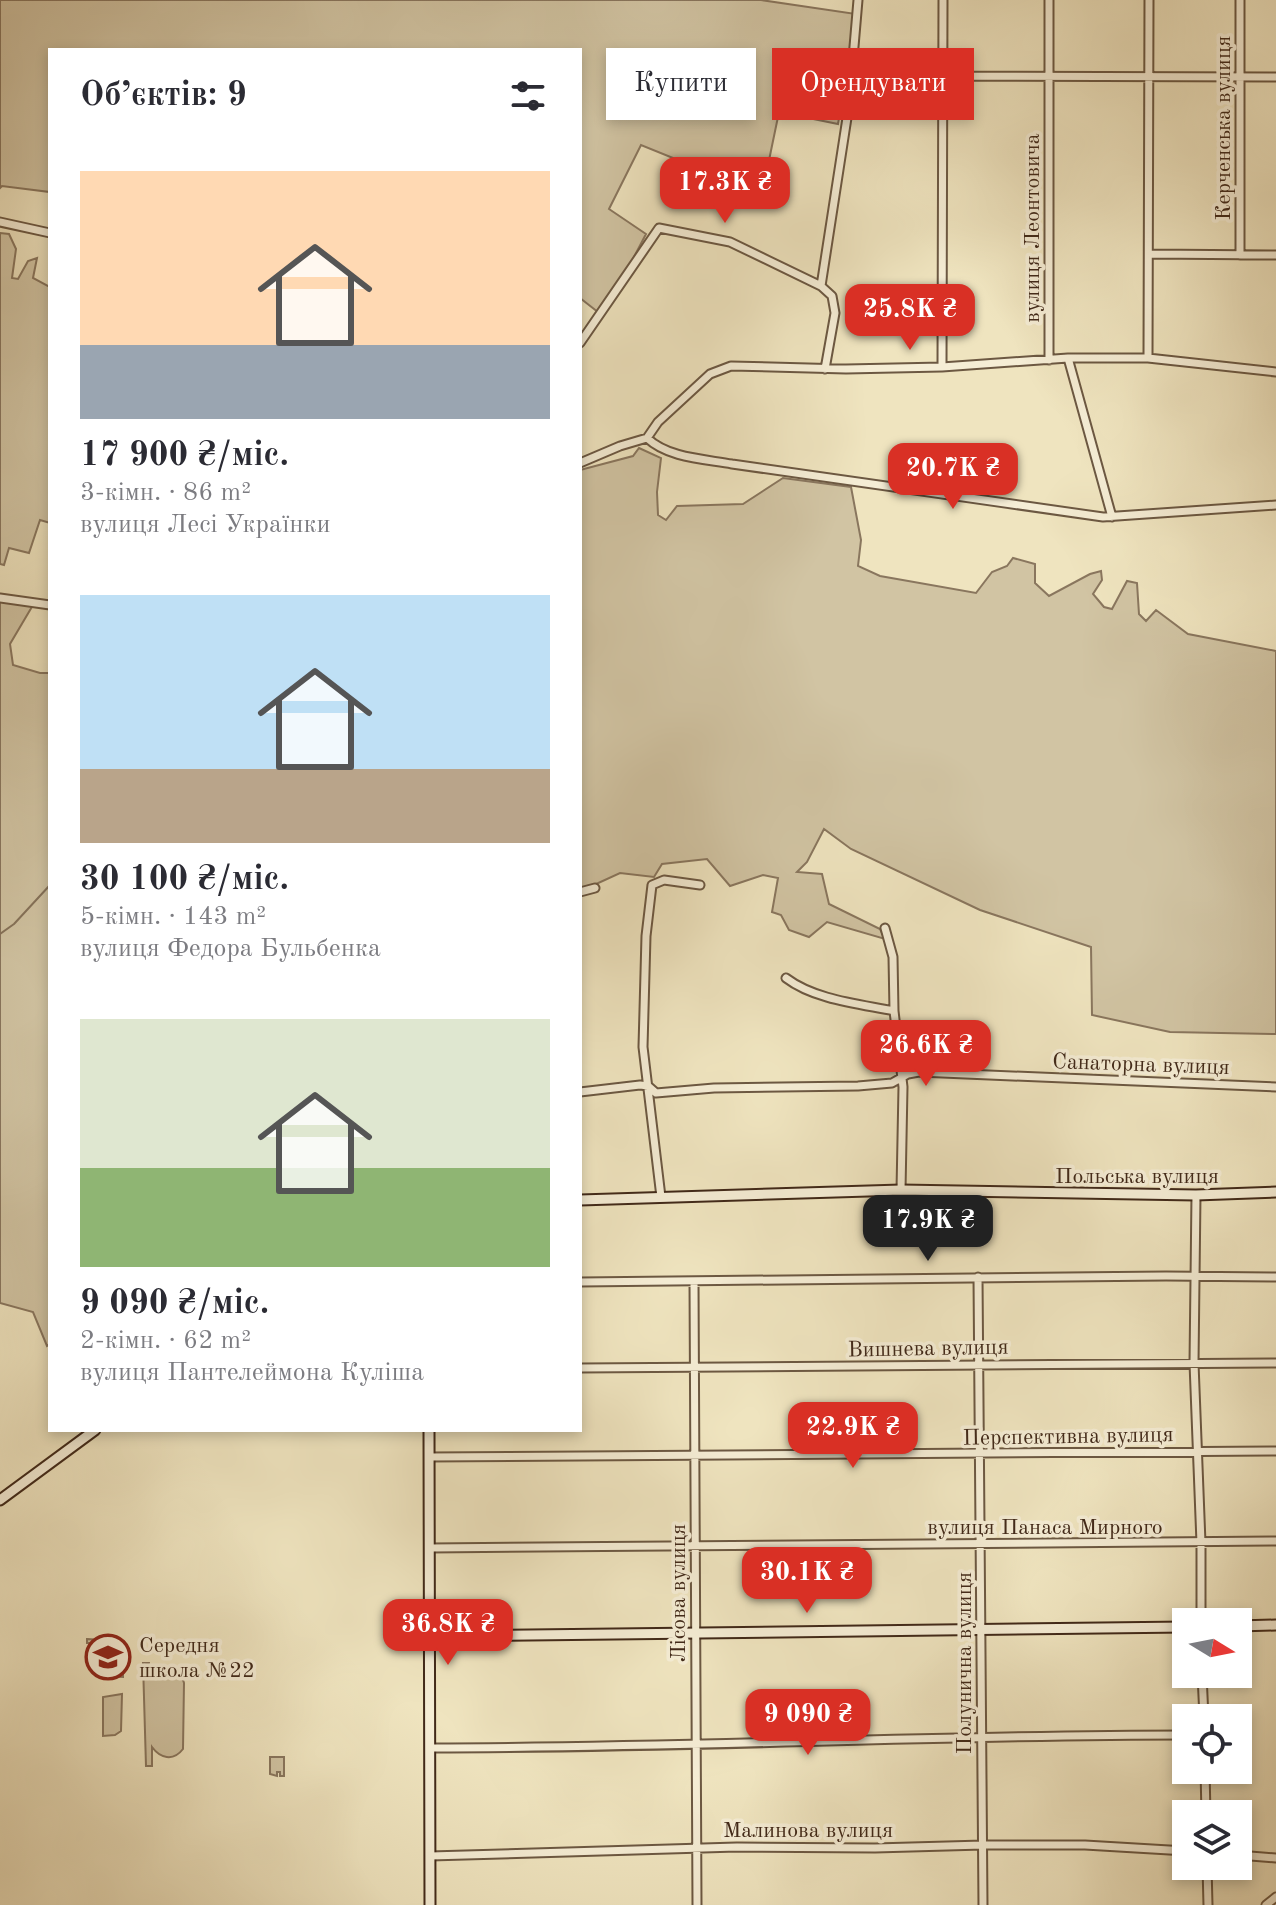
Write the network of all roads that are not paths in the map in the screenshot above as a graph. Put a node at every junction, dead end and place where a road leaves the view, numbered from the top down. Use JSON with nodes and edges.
{"nodes":[{"id":1,"x":858,"y":0,"type":"edge"},
{"id":2,"x":943,"y":0,"type":"edge"},
{"id":3,"x":1049,"y":0,"type":"edge"},
{"id":4,"x":1149,"y":0,"type":"edge"},
{"id":5,"x":1240,"y":0,"type":"edge"},
{"id":6,"x":942,"y":48,"type":"edge"},
{"id":7,"x":974,"y":76,"type":"edge"},
{"id":8,"x":1049,"y":76,"type":"junction"},
{"id":9,"x":1150,"y":76,"type":"junction"},
{"id":10,"x":1240,"y":77,"type":"junction"},
{"id":11,"x":1276,"y":77,"type":"edge"},
{"id":12,"x":942,"y":120,"type":"edge"},
{"id":13,"x":0,"y":222,"type":"edge"},
{"id":14,"x":48,"y":233,"type":"edge"},
{"id":15,"x":1150,"y":254,"type":"junction"},
{"id":16,"x":1240,"y":255,"type":"junction"},
{"id":17,"x":1276,"y":255,"type":"edge"},
{"id":18,"x":821,"y":286,"type":"junction"},
{"id":19,"x":582,"y":340,"type":"edge"},
{"id":20,"x":1068,"y":358,"type":"junction"},
{"id":21,"x":1148,"y":358,"type":"junction"},
{"id":22,"x":1049,"y":360,"type":"junction"},
{"id":23,"x":942,"y":367,"type":"junction"},
{"id":24,"x":825,"y":369,"type":"junction"},
{"id":25,"x":1276,"y":372,"type":"edge"},
{"id":26,"x":647,"y":438,"type":"junction"},
{"id":27,"x":582,"y":462,"type":"edge"},
{"id":28,"x":1276,"y":505,"type":"edge"},
{"id":29,"x":1112,"y":517,"type":"junction"},
{"id":30,"x":0,"y":598,"type":"edge"},
{"id":31,"x":48,"y":605,"type":"edge"},
{"id":32,"x":700,"y":885,"type":"dead end"},
{"id":33,"x":595,"y":888,"type":"dead end"},
{"id":34,"x":582,"y":891,"type":"edge"},
{"id":35,"x":885,"y":928,"type":"dead end"},
{"id":36,"x":786,"y":978,"type":"dead end"},
{"id":37,"x":894,"y":1011,"type":"junction"},
{"id":38,"x":900,"y":1078,"type":"junction"},
{"id":39,"x":648,"y":1086,"type":"junction"},
{"id":40,"x":1276,"y":1087,"type":"edge"},
{"id":41,"x":582,"y":1092,"type":"edge"},
{"id":42,"x":901,"y":1190,"type":"junction"},
{"id":43,"x":1276,"y":1192,"type":"edge"},
{"id":44,"x":1196,"y":1195,"type":"junction"},
{"id":45,"x":661,"y":1197,"type":"junction"},
{"id":46,"x":582,"y":1200,"type":"edge"},
{"id":47,"x":978,"y":1277,"type":"junction"},
{"id":48,"x":1196,"y":1277,"type":"junction"},
{"id":49,"x":1276,"y":1277,"type":"edge"},
{"id":50,"x":694,"y":1281,"type":"junction"},
{"id":51,"x":582,"y":1282,"type":"edge"},
{"id":52,"x":1194,"y":1363,"type":"junction"},
{"id":53,"x":1276,"y":1363,"type":"edge"},
{"id":54,"x":979,"y":1364,"type":"junction"},
{"id":55,"x":582,"y":1368,"type":"edge"},
{"id":56,"x":693,"y":1368,"type":"junction"},
{"id":57,"x":92,"y":1432,"type":"edge"},
{"id":58,"x":429,"y":1432,"type":"edge"},
{"id":59,"x":1198,"y":1451,"type":"junction"},
{"id":60,"x":1276,"y":1451,"type":"edge"},
{"id":61,"x":980,"y":1454,"type":"junction"},
{"id":62,"x":694,"y":1456,"type":"junction"},
{"id":63,"x":429,"y":1457,"type":"junction"},
{"id":64,"x":0,"y":1500,"type":"edge"},
{"id":65,"x":1276,"y":1541,"type":"edge"},
{"id":66,"x":1201,"y":1543,"type":"junction"},
{"id":67,"x":980,"y":1544,"type":"junction"},
{"id":68,"x":696,"y":1546,"type":"junction"},
{"id":69,"x":430,"y":1548,"type":"junction"},
{"id":70,"x":1201,"y":1608,"type":"edge"},
{"id":71,"x":1276,"y":1625,"type":"edge"},
{"id":72,"x":1252,"y":1626,"type":"edge"},
{"id":73,"x":1172,"y":1627,"type":"edge"},
{"id":74,"x":981,"y":1629,"type":"junction"},
{"id":75,"x":695,"y":1634,"type":"junction"},
{"id":76,"x":431,"y":1639,"type":"junction"},
{"id":77,"x":1172,"y":1735,"type":"edge"},
{"id":78,"x":982,"y":1737,"type":"junction"},
{"id":79,"x":696,"y":1746,"type":"junction"},
{"id":80,"x":431,"y":1748,"type":"junction"},
{"id":81,"x":983,"y":1845,"type":"junction"},
{"id":82,"x":697,"y":1848,"type":"junction"},
{"id":83,"x":1172,"y":1850,"type":"edge"},
{"id":84,"x":430,"y":1856,"type":"junction"},
{"id":85,"x":1252,"y":1856,"type":"edge"},
{"id":86,"x":1276,"y":1858,"type":"edge"},
{"id":87,"x":1207,"y":1880,"type":"edge"},
{"id":88,"x":1276,"y":1897,"type":"edge"},
{"id":89,"x":430,"y":1905,"type":"edge"},
{"id":90,"x":697,"y":1905,"type":"edge"},
{"id":91,"x":983,"y":1905,"type":"edge"},
{"id":92,"x":1208,"y":1905,"type":"edge"},
{"id":93,"x":1266,"y":1905,"type":"edge"}],
"edges":[{"from":1,"to":18,"type":"street"},
{"from":2,"to":6,"type":"street"},
{"from":3,"to":8,"type":"street","name":"вулиця Леонтовича"},
{"from":4,"to":9,"type":"street"},
{"from":5,"to":10,"type":"street","name":"Керченська вулиця"},
{"from":7,"to":8,"type":"street"},
{"from":8,"to":9,"type":"street"},
{"from":8,"to":22,"type":"street","name":"вулиця Леонтовича"},
{"from":9,"to":10,"type":"street"},
{"from":9,"to":15,"type":"street"},
{"from":10,"to":11,"type":"street"},
{"from":10,"to":16,"type":"street","name":"Керченська вулиця"},
{"from":12,"to":23,"type":"street"},
{"from":13,"to":14,"type":"street"},
{"from":15,"to":16,"type":"street"},
{"from":15,"to":21,"type":"street"},
{"from":16,"to":17,"type":"street"},
{"from":18,"to":19,"type":"street"},
{"from":18,"to":24,"type":"street"},
{"from":20,"to":21,"type":"street"},
{"from":20,"to":22,"type":"street"},
{"from":20,"to":29,"type":"street"},
{"from":21,"to":25,"type":"street"},
{"from":22,"to":23,"type":"street"},
{"from":23,"to":24,"type":"street"},
{"from":24,"to":26,"type":"street"},
{"from":26,"to":27,"type":"street"},
{"from":26,"to":29,"type":"street"},
{"from":28,"to":29,"type":"street"},
{"from":30,"to":31,"type":"street"},
{"from":32,"to":39,"type":"street"},
{"from":33,"to":34,"type":"street"},
{"from":35,"to":37,"type":"street"},
{"from":36,"to":37,"type":"street"},
{"from":37,"to":38,"type":"street"},
{"from":38,"to":39,"type":"street","name":"Санаторна вулиця"},
{"from":38,"to":40,"type":"street","name":"Санаторна вулиця"},
{"from":38,"to":42,"type":"street"},
{"from":39,"to":41,"type":"street","name":"Санаторна вулиця"},
{"from":39,"to":45,"type":"street"},
{"from":42,"to":44,"type":"street","name":"Польська вулиця"},
{"from":42,"to":45,"type":"street","name":"Польська вулиця"},
{"from":43,"to":44,"type":"street","name":"Польська вулиця"},
{"from":44,"to":48,"type":"street"},
{"from":45,"to":46,"type":"street","name":"Польська вулиця"},
{"from":47,"to":48,"type":"street"},
{"from":47,"to":50,"type":"street"},
{"from":47,"to":54,"type":"street","name":"Полунична вулиця"},
{"from":48,"to":49,"type":"street"},
{"from":48,"to":52,"type":"street"},
{"from":50,"to":51,"type":"street"},
{"from":50,"to":56,"type":"street","name":"Лісова вулиця"},
{"from":52,"to":53,"type":"street","name":"Вишнева вулиця"},
{"from":52,"to":54,"type":"street","name":"Вишнева вулиця"},
{"from":52,"to":59,"type":"street"},
{"from":54,"to":56,"type":"street","name":"Вишнева вулиця"},
{"from":54,"to":61,"type":"street","name":"Полунична вулиця"},
{"from":55,"to":56,"type":"street","name":"Вишнева вулиця"},
{"from":56,"to":62,"type":"street","name":"Лісова вулиця"},
{"from":57,"to":64,"type":"street"},
{"from":58,"to":63,"type":"street"},
{"from":59,"to":60,"type":"street","name":"Перспективна вулиця"},
{"from":59,"to":61,"type":"street","name":"Перспективна вулиця"},
{"from":59,"to":66,"type":"street"},
{"from":61,"to":62,"type":"street","name":"Перспективна вулиця"},
{"from":61,"to":67,"type":"street","name":"Полунична вулиця"},
{"from":62,"to":63,"type":"street","name":"Перспективна вулиця"},
{"from":62,"to":68,"type":"street","name":"Лісова вулиця"},
{"from":63,"to":69,"type":"street"},
{"from":65,"to":66,"type":"street","name":"вулиця Панаса Мирного"},
{"from":66,"to":67,"type":"street","name":"вулиця Панаса Мирного"},
{"from":66,"to":70,"type":"street"},
{"from":67,"to":68,"type":"street","name":"вулиця Панаса Мирного"},
{"from":67,"to":74,"type":"street","name":"Полунична вулиця"},
{"from":68,"to":69,"type":"street","name":"вулиця Панаса Мирного"},
{"from":68,"to":75,"type":"street","name":"Лісова вулиця"},
{"from":69,"to":76,"type":"street"},
{"from":71,"to":72,"type":"street"},
{"from":73,"to":74,"type":"street"},
{"from":74,"to":75,"type":"street"},
{"from":74,"to":78,"type":"street","name":"Полунична вулиця"},
{"from":75,"to":76,"type":"street"},
{"from":75,"to":79,"type":"street","name":"Лісова вулиця"},
{"from":76,"to":80,"type":"street"},
{"from":77,"to":78,"type":"street"},
{"from":78,"to":79,"type":"street"},
{"from":78,"to":81,"type":"street","name":"Полунична вулиця"},
{"from":79,"to":80,"type":"street"},
{"from":79,"to":82,"type":"street","name":"Лісова вулиця"},
{"from":80,"to":84,"type":"street"},
{"from":81,"to":82,"type":"street","name":"Малинова вулиця"},
{"from":81,"to":83,"type":"street","name":"Малинова вулиця"},
{"from":81,"to":91,"type":"street","name":"Полунична вулиця"},
{"from":82,"to":84,"type":"street","name":"Малинова вулиця"},
{"from":82,"to":90,"type":"street","name":"Лісова вулиця"},
{"from":84,"to":89,"type":"street"},
{"from":85,"to":86,"type":"street"},
{"from":87,"to":92,"type":"street"},
{"from":88,"to":93,"type":"street"}]}
